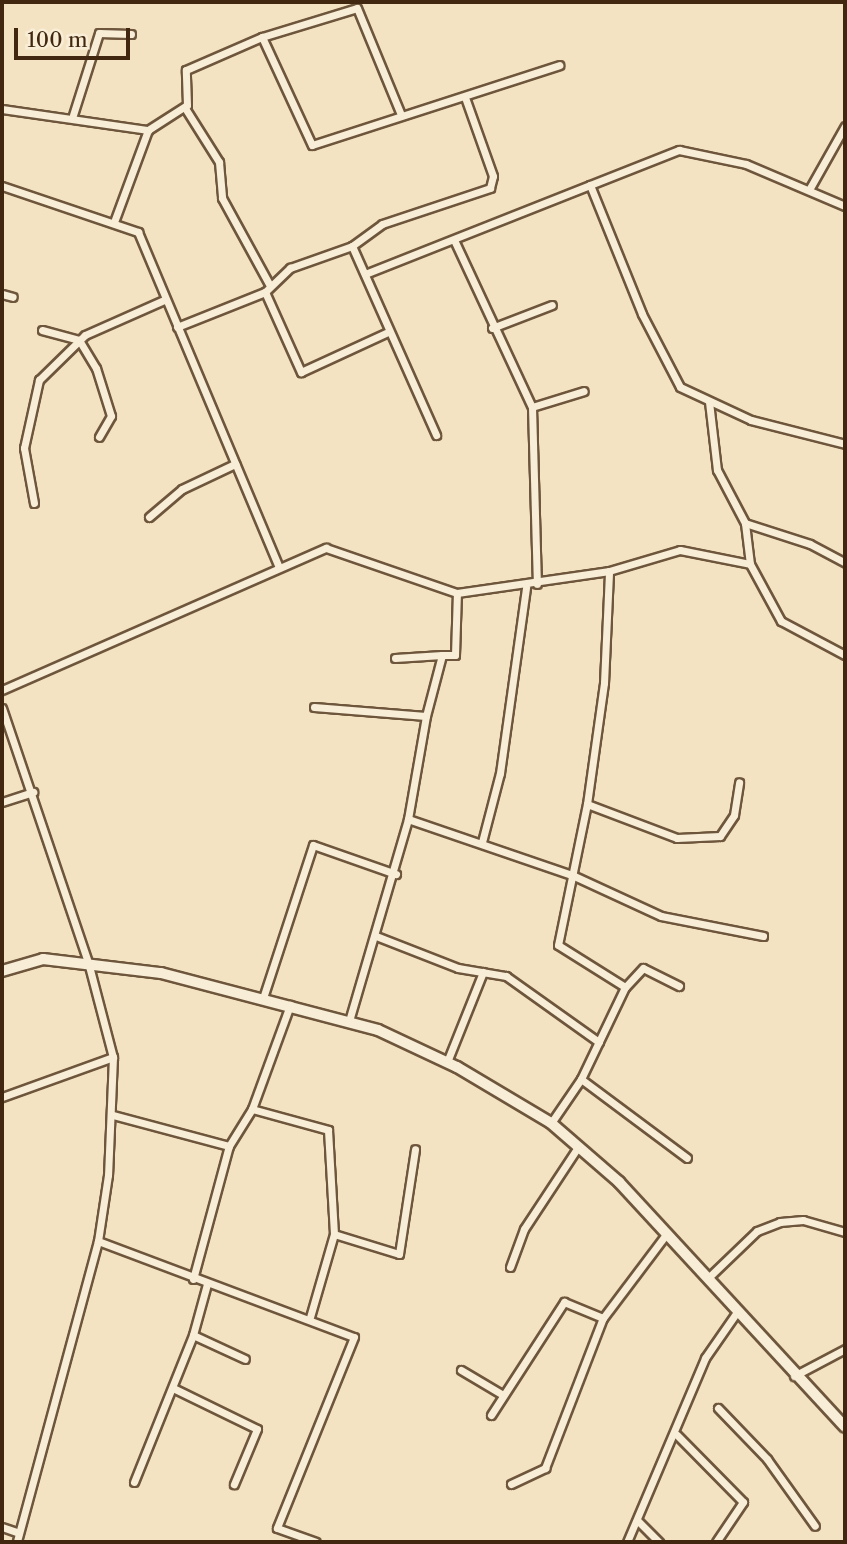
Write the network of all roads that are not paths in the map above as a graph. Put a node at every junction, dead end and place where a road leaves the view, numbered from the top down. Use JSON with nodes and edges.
{"nodes":[{"id":1,"x":131,"y":34,"type":"dead end"},
{"id":2,"x":262,"y":37,"type":"junction"},
{"id":3,"x":559,"y":65,"type":"dead end"},
{"id":4,"x":466,"y":100,"type":"junction"},
{"id":5,"x":185,"y":108,"type":"junction"},
{"id":6,"x":2,"y":109,"type":"edge"},
{"id":7,"x":73,"y":115,"type":"junction"},
{"id":8,"x":401,"y":115,"type":"junction"},
{"id":9,"x":845,"y":126,"type":"edge"},
{"id":10,"x":148,"y":131,"type":"junction"},
{"id":11,"x":2,"y":186,"type":"edge"},
{"id":12,"x":590,"y":186,"type":"junction"},
{"id":13,"x":810,"y":188,"type":"junction"},
{"id":14,"x":845,"y":206,"type":"edge"},
{"id":15,"x":114,"y":222,"type":"junction"},
{"id":16,"x":455,"y":242,"type":"junction"},
{"id":17,"x":352,"y":246,"type":"junction"},
{"id":18,"x":365,"y":274,"type":"junction"},
{"id":19,"x":269,"y":284,"type":"junction"},
{"id":20,"x":265,"y":292,"type":"junction"},
{"id":21,"x":2,"y":293,"type":"edge"},
{"id":22,"x":13,"y":297,"type":"dead end"},
{"id":23,"x":164,"y":300,"type":"junction"},
{"id":24,"x":552,"y":305,"type":"dead end"},
{"id":25,"x":177,"y":327,"type":"junction"},
{"id":26,"x":492,"y":328,"type":"junction"},
{"id":27,"x":42,"y":330,"type":"dead end"},
{"id":28,"x":388,"y":332,"type":"junction"},
{"id":29,"x":79,"y":340,"type":"junction"},
{"id":30,"x":584,"y":391,"type":"dead end"},
{"id":31,"x":709,"y":402,"type":"junction"},
{"id":32,"x":532,"y":407,"type":"junction"},
{"id":33,"x":436,"y":435,"type":"dead end"},
{"id":34,"x":99,"y":437,"type":"dead end"},
{"id":35,"x":845,"y":444,"type":"edge"},
{"id":36,"x":235,"y":464,"type":"junction"},
{"id":37,"x":34,"y":503,"type":"dead end"},
{"id":38,"x":149,"y":517,"type":"dead end"},
{"id":39,"x":746,"y":523,"type":"junction"},
{"id":40,"x":845,"y":563,"type":"edge"},
{"id":41,"x":750,"y":564,"type":"junction"},
{"id":42,"x":279,"y":567,"type":"junction"},
{"id":43,"x":609,"y":571,"type":"junction"},
{"id":44,"x":537,"y":584,"type":"junction"},
{"id":45,"x":526,"y":587,"type":"junction"},
{"id":46,"x":457,"y":593,"type":"junction"},
{"id":47,"x":442,"y":655,"type":"junction"},
{"id":48,"x":845,"y":655,"type":"edge"},
{"id":49,"x":395,"y":658,"type":"dead end"},
{"id":50,"x":2,"y":690,"type":"edge"},
{"id":51,"x":314,"y":707,"type":"dead end"},
{"id":52,"x":2,"y":708,"type":"edge"},
{"id":53,"x":426,"y":716,"type":"junction"},
{"id":54,"x":739,"y":782,"type":"dead end"},
{"id":55,"x":33,"y":792,"type":"junction"},
{"id":56,"x":2,"y":802,"type":"edge"},
{"id":57,"x":587,"y":804,"type":"junction"},
{"id":58,"x":408,"y":819,"type":"junction"},
{"id":59,"x":482,"y":842,"type":"junction"},
{"id":60,"x":396,"y":874,"type":"junction"},
{"id":61,"x":572,"y":874,"type":"junction"},
{"id":62,"x":376,"y":936,"type":"junction"},
{"id":63,"x":763,"y":936,"type":"dead end"},
{"id":64,"x":88,"y":962,"type":"junction"},
{"id":65,"x":2,"y":971,"type":"edge"},
{"id":66,"x":484,"y":972,"type":"junction"},
{"id":67,"x":679,"y":986,"type":"dead end"},
{"id":68,"x":625,"y":987,"type":"junction"},
{"id":69,"x":263,"y":998,"type":"junction"},
{"id":70,"x":290,"y":1004,"type":"junction"},
{"id":71,"x":349,"y":1021,"type":"junction"},
{"id":72,"x":599,"y":1042,"type":"junction"},
{"id":73,"x":113,"y":1057,"type":"junction"},
{"id":74,"x":447,"y":1062,"type":"junction"},
{"id":75,"x":581,"y":1079,"type":"junction"},
{"id":76,"x":2,"y":1097,"type":"edge"},
{"id":77,"x":252,"y":1109,"type":"junction"},
{"id":78,"x":113,"y":1115,"type":"junction"},
{"id":79,"x":551,"y":1123,"type":"junction"},
{"id":80,"x":229,"y":1146,"type":"junction"},
{"id":81,"x":578,"y":1147,"type":"junction"},
{"id":82,"x":415,"y":1149,"type":"dead end"},
{"id":83,"x":687,"y":1158,"type":"dead end"},
{"id":84,"x":845,"y":1232,"type":"edge"},
{"id":85,"x":334,"y":1234,"type":"junction"},
{"id":86,"x":664,"y":1237,"type":"junction"},
{"id":87,"x":98,"y":1241,"type":"junction"},
{"id":88,"x":510,"y":1267,"type":"dead end"},
{"id":89,"x":709,"y":1277,"type":"junction"},
{"id":90,"x":192,"y":1279,"type":"junction"},
{"id":91,"x":207,"y":1284,"type":"junction"},
{"id":92,"x":737,"y":1312,"type":"junction"},
{"id":93,"x":310,"y":1317,"type":"junction"},
{"id":94,"x":603,"y":1318,"type":"junction"},
{"id":95,"x":193,"y":1335,"type":"junction"},
{"id":96,"x":845,"y":1349,"type":"edge"},
{"id":97,"x":245,"y":1359,"type":"dead end"},
{"id":98,"x":461,"y":1370,"type":"dead end"},
{"id":99,"x":794,"y":1376,"type":"junction"},
{"id":100,"x":175,"y":1389,"type":"junction"},
{"id":101,"x":502,"y":1395,"type":"junction"},
{"id":102,"x":718,"y":1408,"type":"dead end"},
{"id":103,"x":491,"y":1415,"type":"dead end"},
{"id":104,"x":845,"y":1427,"type":"edge"},
{"id":105,"x":677,"y":1434,"type":"junction"},
{"id":106,"x":134,"y":1482,"type":"dead end"},
{"id":107,"x":234,"y":1484,"type":"dead end"},
{"id":108,"x":510,"y":1484,"type":"dead end"},
{"id":109,"x":638,"y":1521,"type":"junction"},
{"id":110,"x":815,"y":1526,"type":"dead end"},
{"id":111,"x":2,"y":1527,"type":"edge"},
{"id":112,"x":19,"y":1533,"type":"junction"},
{"id":113,"x":17,"y":1542,"type":"edge"},
{"id":114,"x":316,"y":1542,"type":"edge"},
{"id":115,"x":627,"y":1542,"type":"edge"},
{"id":116,"x":659,"y":1542,"type":"edge"},
{"id":117,"x":716,"y":1542,"type":"edge"}],
"edges":[{"from":1,"to":7,"type":"street"},
{"from":2,"to":5,"type":"street"},
{"from":2,"to":8,"type":"street"},
{"from":2,"to":8,"type":"street"},
{"from":3,"to":4,"type":"street"},
{"from":4,"to":8,"type":"street"},
{"from":4,"to":17,"type":"street"},
{"from":5,"to":10,"type":"street"},
{"from":5,"to":19,"type":"street"},
{"from":6,"to":7,"type":"street"},
{"from":7,"to":10,"type":"street"},
{"from":9,"to":13,"type":"street"},
{"from":10,"to":15,"type":"street"},
{"from":11,"to":15,"type":"street"},
{"from":12,"to":13,"type":"street"},
{"from":12,"to":16,"type":"street"},
{"from":12,"to":31,"type":"street"},
{"from":13,"to":14,"type":"street"},
{"from":15,"to":23,"type":"street"},
{"from":16,"to":18,"type":"street"},
{"from":16,"to":26,"type":"street"},
{"from":17,"to":18,"type":"street"},
{"from":17,"to":19,"type":"street"},
{"from":18,"to":28,"type":"street"},
{"from":19,"to":20,"type":"street"},
{"from":20,"to":25,"type":"street"},
{"from":20,"to":28,"type":"street"},
{"from":21,"to":22,"type":"street"},
{"from":23,"to":25,"type":"street"},
{"from":23,"to":29,"type":"street"},
{"from":24,"to":26,"type":"street"},
{"from":25,"to":36,"type":"street"},
{"from":26,"to":32,"type":"street"},
{"from":27,"to":29,"type":"street"},
{"from":28,"to":33,"type":"street"},
{"from":29,"to":34,"type":"street"},
{"from":29,"to":37,"type":"street"},
{"from":30,"to":32,"type":"street"},
{"from":31,"to":35,"type":"street"},
{"from":31,"to":39,"type":"street"},
{"from":32,"to":44,"type":"street"},
{"from":36,"to":38,"type":"street"},
{"from":36,"to":42,"type":"street"},
{"from":39,"to":40,"type":"street"},
{"from":39,"to":41,"type":"street"},
{"from":41,"to":43,"type":"street"},
{"from":41,"to":48,"type":"street"},
{"from":42,"to":46,"type":"street"},
{"from":42,"to":50,"type":"street"},
{"from":43,"to":44,"type":"street"},
{"from":43,"to":57,"type":"street"},
{"from":44,"to":45,"type":"street"},
{"from":45,"to":46,"type":"street"},
{"from":45,"to":59,"type":"street"},
{"from":46,"to":47,"type":"street"},
{"from":47,"to":49,"type":"street"},
{"from":47,"to":53,"type":"street"},
{"from":51,"to":53,"type":"street"},
{"from":52,"to":55,"type":"street"},
{"from":53,"to":58,"type":"street"},
{"from":54,"to":57,"type":"street"},
{"from":55,"to":56,"type":"street"},
{"from":55,"to":64,"type":"street"},
{"from":57,"to":61,"type":"street"},
{"from":58,"to":59,"type":"street"},
{"from":58,"to":60,"type":"street"},
{"from":59,"to":61,"type":"street"},
{"from":60,"to":62,"type":"street"},
{"from":60,"to":69,"type":"street"},
{"from":61,"to":63,"type":"street"},
{"from":61,"to":68,"type":"street"},
{"from":62,"to":66,"type":"street"},
{"from":62,"to":71,"type":"street"},
{"from":64,"to":65,"type":"street"},
{"from":64,"to":69,"type":"street"},
{"from":64,"to":73,"type":"street"},
{"from":66,"to":72,"type":"street"},
{"from":66,"to":74,"type":"street"},
{"from":67,"to":68,"type":"street"},
{"from":68,"to":72,"type":"street"},
{"from":69,"to":70,"type":"street"},
{"from":70,"to":71,"type":"street"},
{"from":70,"to":77,"type":"street"},
{"from":71,"to":74,"type":"street"},
{"from":72,"to":75,"type":"street"},
{"from":73,"to":76,"type":"street"},
{"from":73,"to":78,"type":"street"},
{"from":74,"to":79,"type":"street"},
{"from":75,"to":79,"type":"street"},
{"from":75,"to":83,"type":"street"},
{"from":77,"to":80,"type":"street"},
{"from":77,"to":85,"type":"street"},
{"from":78,"to":80,"type":"street"},
{"from":78,"to":87,"type":"street"},
{"from":79,"to":81,"type":"street"},
{"from":80,"to":90,"type":"street"},
{"from":81,"to":86,"type":"street"},
{"from":81,"to":88,"type":"street"},
{"from":82,"to":85,"type":"street"},
{"from":84,"to":89,"type":"street"},
{"from":85,"to":93,"type":"street"},
{"from":86,"to":89,"type":"street"},
{"from":86,"to":94,"type":"street"},
{"from":87,"to":90,"type":"street"},
{"from":87,"to":112,"type":"street"},
{"from":89,"to":92,"type":"street"},
{"from":90,"to":91,"type":"street"},
{"from":91,"to":93,"type":"street"},
{"from":91,"to":95,"type":"street"},
{"from":92,"to":99,"type":"street"},
{"from":92,"to":105,"type":"street"},
{"from":93,"to":114,"type":"street"},
{"from":94,"to":101,"type":"street"},
{"from":94,"to":108,"type":"street"},
{"from":95,"to":97,"type":"street"},
{"from":95,"to":100,"type":"street"},
{"from":96,"to":99,"type":"street"},
{"from":98,"to":101,"type":"street"},
{"from":99,"to":104,"type":"street"},
{"from":100,"to":106,"type":"street"},
{"from":100,"to":107,"type":"street"},
{"from":101,"to":103,"type":"street"},
{"from":102,"to":110,"type":"street"},
{"from":105,"to":109,"type":"street"},
{"from":105,"to":117,"type":"street"},
{"from":109,"to":115,"type":"street"},
{"from":109,"to":116,"type":"street"},
{"from":111,"to":112,"type":"street"},
{"from":112,"to":113,"type":"street"}]}
